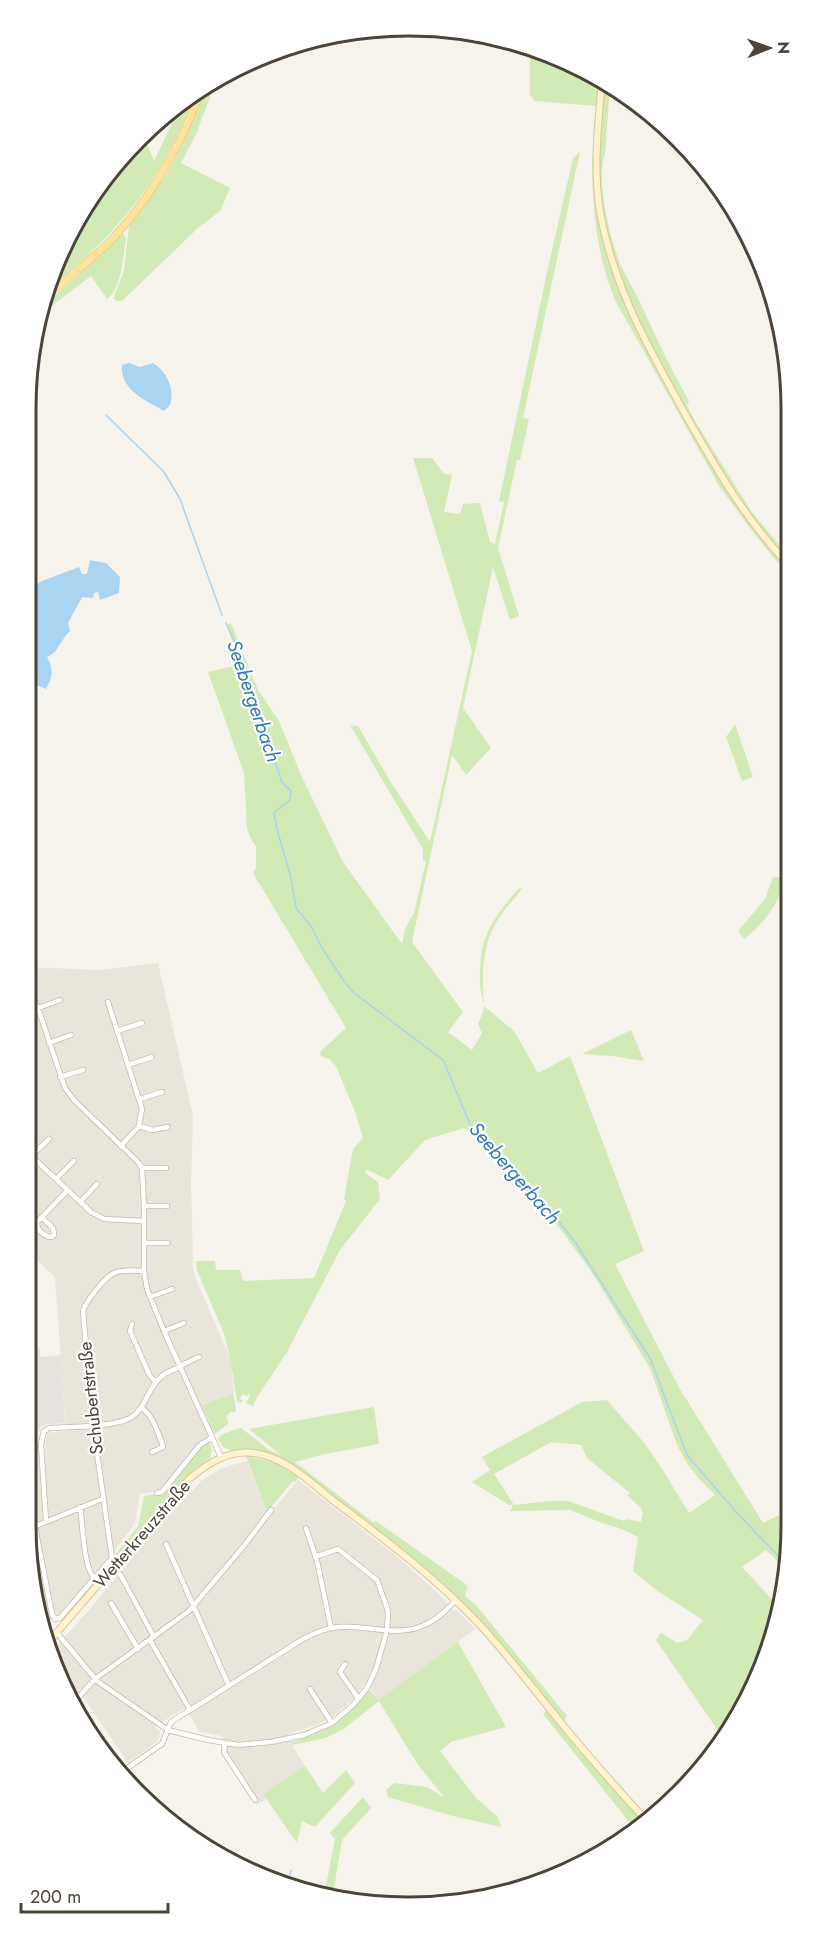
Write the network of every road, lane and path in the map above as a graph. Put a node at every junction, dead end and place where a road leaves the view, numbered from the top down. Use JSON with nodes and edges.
{"nodes":[{"id":1,"x":601,"y":90,"type":"edge"},
{"id":2,"x":196,"y":103,"type":"edge"},
{"id":3,"x":57,"y":287,"type":"edge"},
{"id":4,"x":781,"y":556,"type":"edge"},
{"id":5,"x":60,"y":1000,"type":"dead end"},
{"id":6,"x":108,"y":1002,"type":"dead end"},
{"id":7,"x":36,"y":1004,"type":"edge"},
{"id":8,"x":38,"y":1008,"type":"junction"},
{"id":9,"x":142,"y":1023,"type":"dead end"},
{"id":10,"x":117,"y":1031,"type":"junction"},
{"id":11,"x":71,"y":1035,"type":"dead end"},
{"id":12,"x":49,"y":1043,"type":"junction"},
{"id":13,"x":152,"y":1057,"type":"dead end"},
{"id":14,"x":128,"y":1065,"type":"junction"},
{"id":15,"x":83,"y":1070,"type":"dead end"},
{"id":16,"x":60,"y":1077,"type":"junction"},
{"id":17,"x":162,"y":1092,"type":"dead end"},
{"id":18,"x":140,"y":1099,"type":"junction"},
{"id":19,"x":139,"y":1126,"type":"junction"},
{"id":20,"x":168,"y":1127,"type":"dead end"},
{"id":21,"x":49,"y":1139,"type":"dead end"},
{"id":22,"x":121,"y":1146,"type":"junction"},
{"id":23,"x":36,"y":1154,"type":"edge"},
{"id":24,"x":36,"y":1161,"type":"edge"},
{"id":25,"x":74,"y":1161,"type":"dead end"},
{"id":26,"x":142,"y":1168,"type":"junction"},
{"id":27,"x":166,"y":1168,"type":"dead end"},
{"id":28,"x":56,"y":1179,"type":"junction"},
{"id":29,"x":97,"y":1185,"type":"dead end"},
{"id":30,"x":68,"y":1190,"type":"junction"},
{"id":31,"x":80,"y":1202,"type":"junction"},
{"id":32,"x":144,"y":1206,"type":"junction"},
{"id":33,"x":167,"y":1206,"type":"dead end"},
{"id":34,"x":41,"y":1217,"type":"junction"},
{"id":35,"x":144,"y":1221,"type":"junction"},
{"id":36,"x":36,"y":1226,"type":"joint"},
{"id":37,"x":168,"y":1242,"type":"dead end"},
{"id":38,"x":144,"y":1243,"type":"junction"},
{"id":39,"x":144,"y":1271,"type":"junction"},
{"id":40,"x":171,"y":1289,"type":"dead end"},
{"id":41,"x":150,"y":1297,"type":"junction"},
{"id":42,"x":184,"y":1323,"type":"dead end"},
{"id":43,"x":132,"y":1324,"type":"dead end"},
{"id":44,"x":164,"y":1331,"type":"junction"},
{"id":45,"x":199,"y":1357,"type":"dead end"},
{"id":46,"x":180,"y":1366,"type":"junction"},
{"id":47,"x":156,"y":1382,"type":"junction"},
{"id":48,"x":141,"y":1407,"type":"junction"},
{"id":49,"x":93,"y":1425,"type":"junction"},
{"id":50,"x":212,"y":1437,"type":"junction"},
{"id":51,"x":152,"y":1452,"type":"dead end"},
{"id":52,"x":221,"y":1457,"type":"junction"},
{"id":53,"x":157,"y":1493,"type":"dead end"},
{"id":54,"x":102,"y":1498,"type":"junction"},
{"id":55,"x":80,"y":1507,"type":"junction"},
{"id":56,"x":271,"y":1510,"type":"dead end"},
{"id":57,"x":46,"y":1521,"type":"junction"},
{"id":58,"x":36,"y":1526,"type":"edge"},
{"id":59,"x":306,"y":1528,"type":"dead end"},
{"id":60,"x":36,"y":1534,"type":"edge"},
{"id":61,"x":166,"y":1544,"type":"dead end"},
{"id":62,"x":315,"y":1557,"type":"junction"},
{"id":63,"x":115,"y":1560,"type":"junction"},
{"id":64,"x":120,"y":1574,"type":"dead end"},
{"id":65,"x":94,"y":1578,"type":"junction"},
{"id":66,"x":456,"y":1602,"type":"junction"},
{"id":67,"x":111,"y":1603,"type":"dead end"},
{"id":68,"x":194,"y":1607,"type":"junction"},
{"id":69,"x":331,"y":1628,"type":"junction"},
{"id":70,"x":387,"y":1630,"type":"junction"},
{"id":71,"x":57,"y":1633,"type":"junction"},
{"id":72,"x":54,"y":1636,"type":"edge"},
{"id":73,"x":152,"y":1638,"type":"junction"},
{"id":74,"x":138,"y":1649,"type":"junction"},
{"id":75,"x":345,"y":1664,"type":"dead end"},
{"id":76,"x":95,"y":1679,"type":"junction"},
{"id":77,"x":229,"y":1686,"type":"junction"},
{"id":78,"x":310,"y":1689,"type":"dead end"},
{"id":79,"x":78,"y":1697,"type":"edge"},
{"id":80,"x":358,"y":1698,"type":"junction"},
{"id":81,"x":190,"y":1710,"type":"junction"},
{"id":82,"x":332,"y":1723,"type":"junction"},
{"id":83,"x":168,"y":1730,"type":"junction"},
{"id":84,"x":225,"y":1743,"type":"junction"},
{"id":85,"x":127,"y":1769,"type":"edge"},
{"id":86,"x":255,"y":1800,"type":"dead end"},
{"id":87,"x":641,"y":1815,"type":"edge"}],
"edges":[{"from":1,"to":4,"type":"main road"},
{"from":2,"to":3,"type":"main road"},
{"from":5,"to":8,"type":"street"},
{"from":6,"to":10,"type":"street"},
{"from":7,"to":8,"type":"street"},
{"from":8,"to":12,"type":"street"},
{"from":9,"to":10,"type":"street"},
{"from":10,"to":14,"type":"street"},
{"from":11,"to":12,"type":"street"},
{"from":12,"to":16,"type":"street"},
{"from":13,"to":14,"type":"street"},
{"from":14,"to":18,"type":"street"},
{"from":15,"to":16,"type":"street"},
{"from":16,"to":22,"type":"street"},
{"from":17,"to":18,"type":"street"},
{"from":18,"to":19,"type":"street"},
{"from":19,"to":20,"type":"street"},
{"from":19,"to":22,"type":"street"},
{"from":21,"to":23,"type":"street"},
{"from":22,"to":26,"type":"street"},
{"from":24,"to":28,"type":"street"},
{"from":25,"to":28,"type":"street"},
{"from":26,"to":27,"type":"street"},
{"from":26,"to":32,"type":"street"},
{"from":28,"to":30,"type":"street"},
{"from":29,"to":31,"type":"street"},
{"from":30,"to":31,"type":"street"},
{"from":30,"to":34,"type":"street"},
{"from":31,"to":35,"type":"street"},
{"from":32,"to":33,"type":"street"},
{"from":32,"to":35,"type":"street"},
{"from":34,"to":36,"type":"street"},
{"from":34,"to":36,"type":"street"},
{"from":35,"to":38,"type":"street"},
{"from":37,"to":38,"type":"street"},
{"from":38,"to":39,"type":"street"},
{"from":39,"to":41,"type":"street"},
{"from":39,"to":49,"type":"street","name":"Schubertstraße"},
{"from":40,"to":41,"type":"street"},
{"from":41,"to":44,"type":"street"},
{"from":42,"to":44,"type":"street"},
{"from":43,"to":47,"type":"street"},
{"from":44,"to":46,"type":"street"},
{"from":45,"to":46,"type":"street"},
{"from":46,"to":47,"type":"street"},
{"from":46,"to":50,"type":"street"},
{"from":47,"to":48,"type":"street"},
{"from":48,"to":49,"type":"street"},
{"from":48,"to":51,"type":"street"},
{"from":49,"to":54,"type":"street","name":"Schubertstraße"},
{"from":49,"to":57,"type":"street"},
{"from":50,"to":52,"type":"street"},
{"from":50,"to":53,"type":"street"},
{"from":52,"to":63,"type":"main road","name":"Wetterkreuzstraße"},
{"from":52,"to":66,"type":"main road","name":"Wetterkreuzstraße"},
{"from":54,"to":55,"type":"street"},
{"from":54,"to":63,"type":"street","name":"Schubertstraße"},
{"from":55,"to":57,"type":"street"},
{"from":55,"to":65,"type":"street"},
{"from":56,"to":68,"type":"street"},
{"from":57,"to":58,"type":"street"},
{"from":59,"to":62,"type":"street"},
{"from":60,"to":65,"type":"street"},
{"from":61,"to":68,"type":"street"},
{"from":62,"to":69,"type":"street"},
{"from":62,"to":70,"type":"street"},
{"from":63,"to":65,"type":"street"},
{"from":63,"to":71,"type":"main road","name":"Wetterkreuzstraße"},
{"from":64,"to":73,"type":"street"},
{"from":66,"to":70,"type":"street"},
{"from":66,"to":87,"type":"main road","name":"Wetterkreuzstraße"},
{"from":67,"to":74,"type":"street"},
{"from":68,"to":73,"type":"street"},
{"from":68,"to":77,"type":"street"},
{"from":69,"to":70,"type":"street"},
{"from":69,"to":77,"type":"street"},
{"from":70,"to":80,"type":"street"},
{"from":71,"to":72,"type":"main road","name":"Wetterkreuzstraße"},
{"from":71,"to":76,"type":"street"},
{"from":73,"to":74,"type":"street"},
{"from":73,"to":81,"type":"street"},
{"from":74,"to":76,"type":"street"},
{"from":75,"to":80,"type":"street"},
{"from":76,"to":79,"type":"street"},
{"from":76,"to":83,"type":"street"},
{"from":77,"to":81,"type":"street"},
{"from":78,"to":82,"type":"street"},
{"from":80,"to":82,"type":"street"},
{"from":81,"to":83,"type":"street"},
{"from":82,"to":84,"type":"street"},
{"from":83,"to":84,"type":"street"},
{"from":83,"to":85,"type":"street"},
{"from":84,"to":86,"type":"street"}]}
